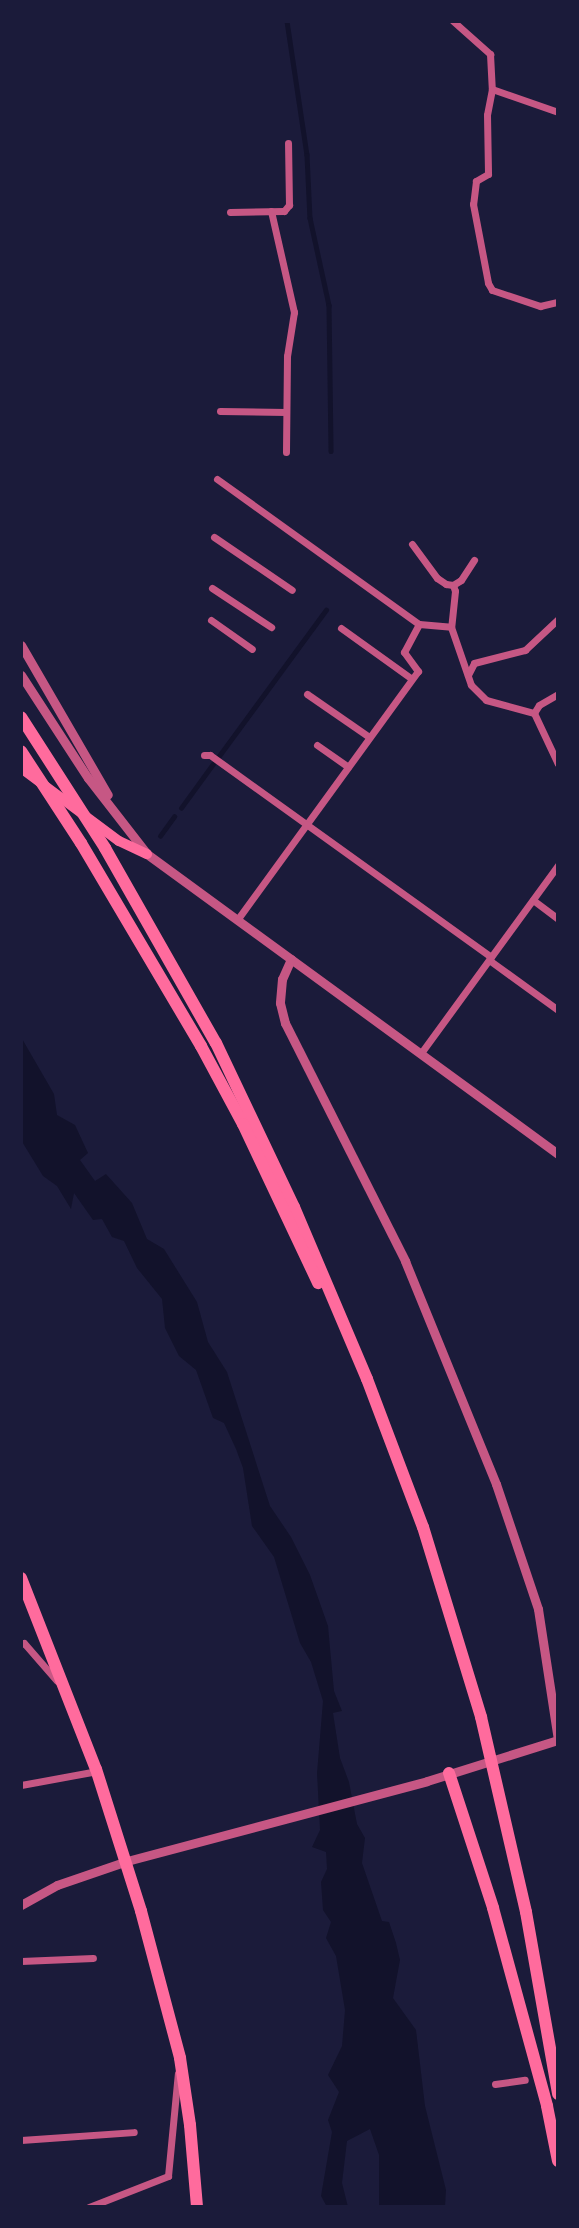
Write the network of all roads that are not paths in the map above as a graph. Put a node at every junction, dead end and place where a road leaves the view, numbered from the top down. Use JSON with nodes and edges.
{"nodes":[{"id":1,"x":453,"y":21,"type":"edge"},
{"id":2,"x":492,"y":89,"type":"junction"},
{"id":3,"x":558,"y":112,"type":"edge"},
{"id":4,"x":288,"y":143,"type":"dead end"},
{"id":5,"x":271,"y":211,"type":"junction"},
{"id":6,"x":230,"y":212,"type":"dead end"},
{"id":7,"x":558,"y":302,"type":"edge"},
{"id":8,"x":220,"y":411,"type":"dead end"},
{"id":9,"x":286,"y":412,"type":"junction"},
{"id":10,"x":286,"y":452,"type":"dead end"},
{"id":11,"x":217,"y":479,"type":"dead end"},
{"id":12,"x":214,"y":537,"type":"dead end"},
{"id":13,"x":412,"y":544,"type":"dead end"},
{"id":14,"x":474,"y":560,"type":"dead end"},
{"id":15,"x":453,"y":585,"type":"junction"},
{"id":16,"x":212,"y":588,"type":"dead end"},
{"id":17,"x":292,"y":590,"type":"dead end"},
{"id":18,"x":558,"y":619,"type":"edge"},
{"id":19,"x":211,"y":620,"type":"dead end"},
{"id":20,"x":419,"y":624,"type":"junction"},
{"id":21,"x":271,"y":627,"type":"dead end"},
{"id":22,"x":451,"y":627,"type":"junction"},
{"id":23,"x":341,"y":628,"type":"dead end"},
{"id":24,"x":21,"y":645,"type":"edge"},
{"id":25,"x":252,"y":649,"type":"dead end"},
{"id":26,"x":21,"y":675,"type":"edge"},
{"id":27,"x":468,"y":675,"type":"junction"},
{"id":28,"x":412,"y":679,"type":"junction"},
{"id":29,"x":307,"y":694,"type":"dead end"},
{"id":30,"x":558,"y":694,"type":"edge"},
{"id":31,"x":534,"y":713,"type":"junction"},
{"id":32,"x":21,"y":717,"type":"edge"},
{"id":33,"x":369,"y":737,"type":"junction"},
{"id":34,"x":317,"y":745,"type":"dead end"},
{"id":35,"x":21,"y":751,"type":"edge"},
{"id":36,"x":204,"y":755,"type":"dead end"},
{"id":37,"x":556,"y":755,"type":"edge"},
{"id":38,"x":558,"y":764,"type":"edge"},
{"id":39,"x":348,"y":767,"type":"junction"},
{"id":40,"x":21,"y":768,"type":"edge"},
{"id":41,"x":306,"y":825,"type":"junction"},
{"id":42,"x":126,"y":827,"type":"junction"},
{"id":43,"x":147,"y":854,"type":"junction"},
{"id":44,"x":558,"y":865,"type":"edge"},
{"id":45,"x":533,"y":900,"type":"junction"},
{"id":46,"x":558,"y":919,"type":"edge"},
{"id":47,"x":237,"y":920,"type":"junction"},
{"id":48,"x":292,"y":959,"type":"junction"},
{"id":49,"x":490,"y":959,"type":"junction"},
{"id":50,"x":558,"y":1010,"type":"edge"},
{"id":51,"x":421,"y":1053,"type":"junction"},
{"id":52,"x":558,"y":1154,"type":"edge"},
{"id":53,"x":397,"y":1459,"type":"junction"},
{"id":54,"x":21,"y":1578,"type":"edge"},
{"id":55,"x":21,"y":1644,"type":"edge"},
{"id":56,"x":69,"y":1695,"type":"junction"},
{"id":57,"x":558,"y":1740,"type":"edge"},
{"id":58,"x":96,"y":1769,"type":"junction"},
{"id":59,"x":449,"y":1773,"type":"junction"},
{"id":60,"x":21,"y":1785,"type":"edge"},
{"id":61,"x":127,"y":1861,"type":"junction"},
{"id":62,"x":21,"y":1905,"type":"edge"},
{"id":63,"x":93,"y":1958,"type":"dead end"},
{"id":64,"x":21,"y":1961,"type":"edge"},
{"id":65,"x":180,"y":2058,"type":"junction"},
{"id":66,"x":524,"y":2080,"type":"dead end"},
{"id":67,"x":495,"y":2084,"type":"dead end"},
{"id":68,"x":558,"y":2094,"type":"edge"},
{"id":69,"x":134,"y":2132,"type":"dead end"},
{"id":70,"x":21,"y":2140,"type":"edge"},
{"id":71,"x":558,"y":2161,"type":"edge"},
{"id":72,"x":89,"y":2207,"type":"edge"},
{"id":73,"x":197,"y":2207,"type":"edge"}],
"edges":[{"from":1,"to":2,"type":"street"},
{"from":2,"to":3,"type":"street"},
{"from":2,"to":7,"type":"street"},
{"from":4,"to":5,"type":"street"},
{"from":5,"to":6,"type":"street"},
{"from":5,"to":9,"type":"street"},
{"from":8,"to":9,"type":"street"},
{"from":9,"to":10,"type":"street"},
{"from":11,"to":20,"type":"street"},
{"from":12,"to":17,"type":"street"},
{"from":13,"to":15,"type":"street"},
{"from":14,"to":15,"type":"street"},
{"from":15,"to":22,"type":"street"},
{"from":16,"to":21,"type":"street"},
{"from":18,"to":27,"type":"street"},
{"from":19,"to":25,"type":"street"},
{"from":20,"to":22,"type":"street"},
{"from":20,"to":28,"type":"street"},
{"from":22,"to":27,"type":"street"},
{"from":23,"to":28,"type":"street"},
{"from":24,"to":42,"type":"street"},
{"from":26,"to":42,"type":"street"},
{"from":27,"to":31,"type":"street"},
{"from":28,"to":33,"type":"street"},
{"from":29,"to":33,"type":"street"},
{"from":30,"to":31,"type":"street"},
{"from":31,"to":37,"type":"street"},
{"from":32,"to":53,"type":"highway"},
{"from":33,"to":39,"type":"street"},
{"from":34,"to":39,"type":"street"},
{"from":35,"to":53,"type":"highway"},
{"from":36,"to":41,"type":"street"},
{"from":37,"to":38,"type":"street"},
{"from":39,"to":41,"type":"street"},
{"from":40,"to":43,"type":"main road"},
{"from":41,"to":47,"type":"street"},
{"from":41,"to":49,"type":"street"},
{"from":42,"to":43,"type":"street"},
{"from":43,"to":47,"type":"street"},
{"from":44,"to":45,"type":"street"},
{"from":45,"to":46,"type":"street"},
{"from":45,"to":49,"type":"street"},
{"from":47,"to":48,"type":"street"},
{"from":48,"to":51,"type":"street"},
{"from":48,"to":57,"type":"street"},
{"from":49,"to":50,"type":"street"},
{"from":49,"to":51,"type":"street"},
{"from":51,"to":52,"type":"street"},
{"from":53,"to":68,"type":"highway"},
{"from":54,"to":56,"type":"highway"},
{"from":55,"to":56,"type":"street"},
{"from":56,"to":58,"type":"highway"},
{"from":57,"to":59,"type":"street"},
{"from":58,"to":60,"type":"street"},
{"from":58,"to":61,"type":"highway"},
{"from":59,"to":61,"type":"street"},
{"from":59,"to":71,"type":"highway"},
{"from":61,"to":62,"type":"street"},
{"from":61,"to":65,"type":"highway"},
{"from":63,"to":64,"type":"street"},
{"from":65,"to":72,"type":"street"},
{"from":65,"to":73,"type":"highway"},
{"from":66,"to":67,"type":"street"},
{"from":69,"to":70,"type":"street"}]}
